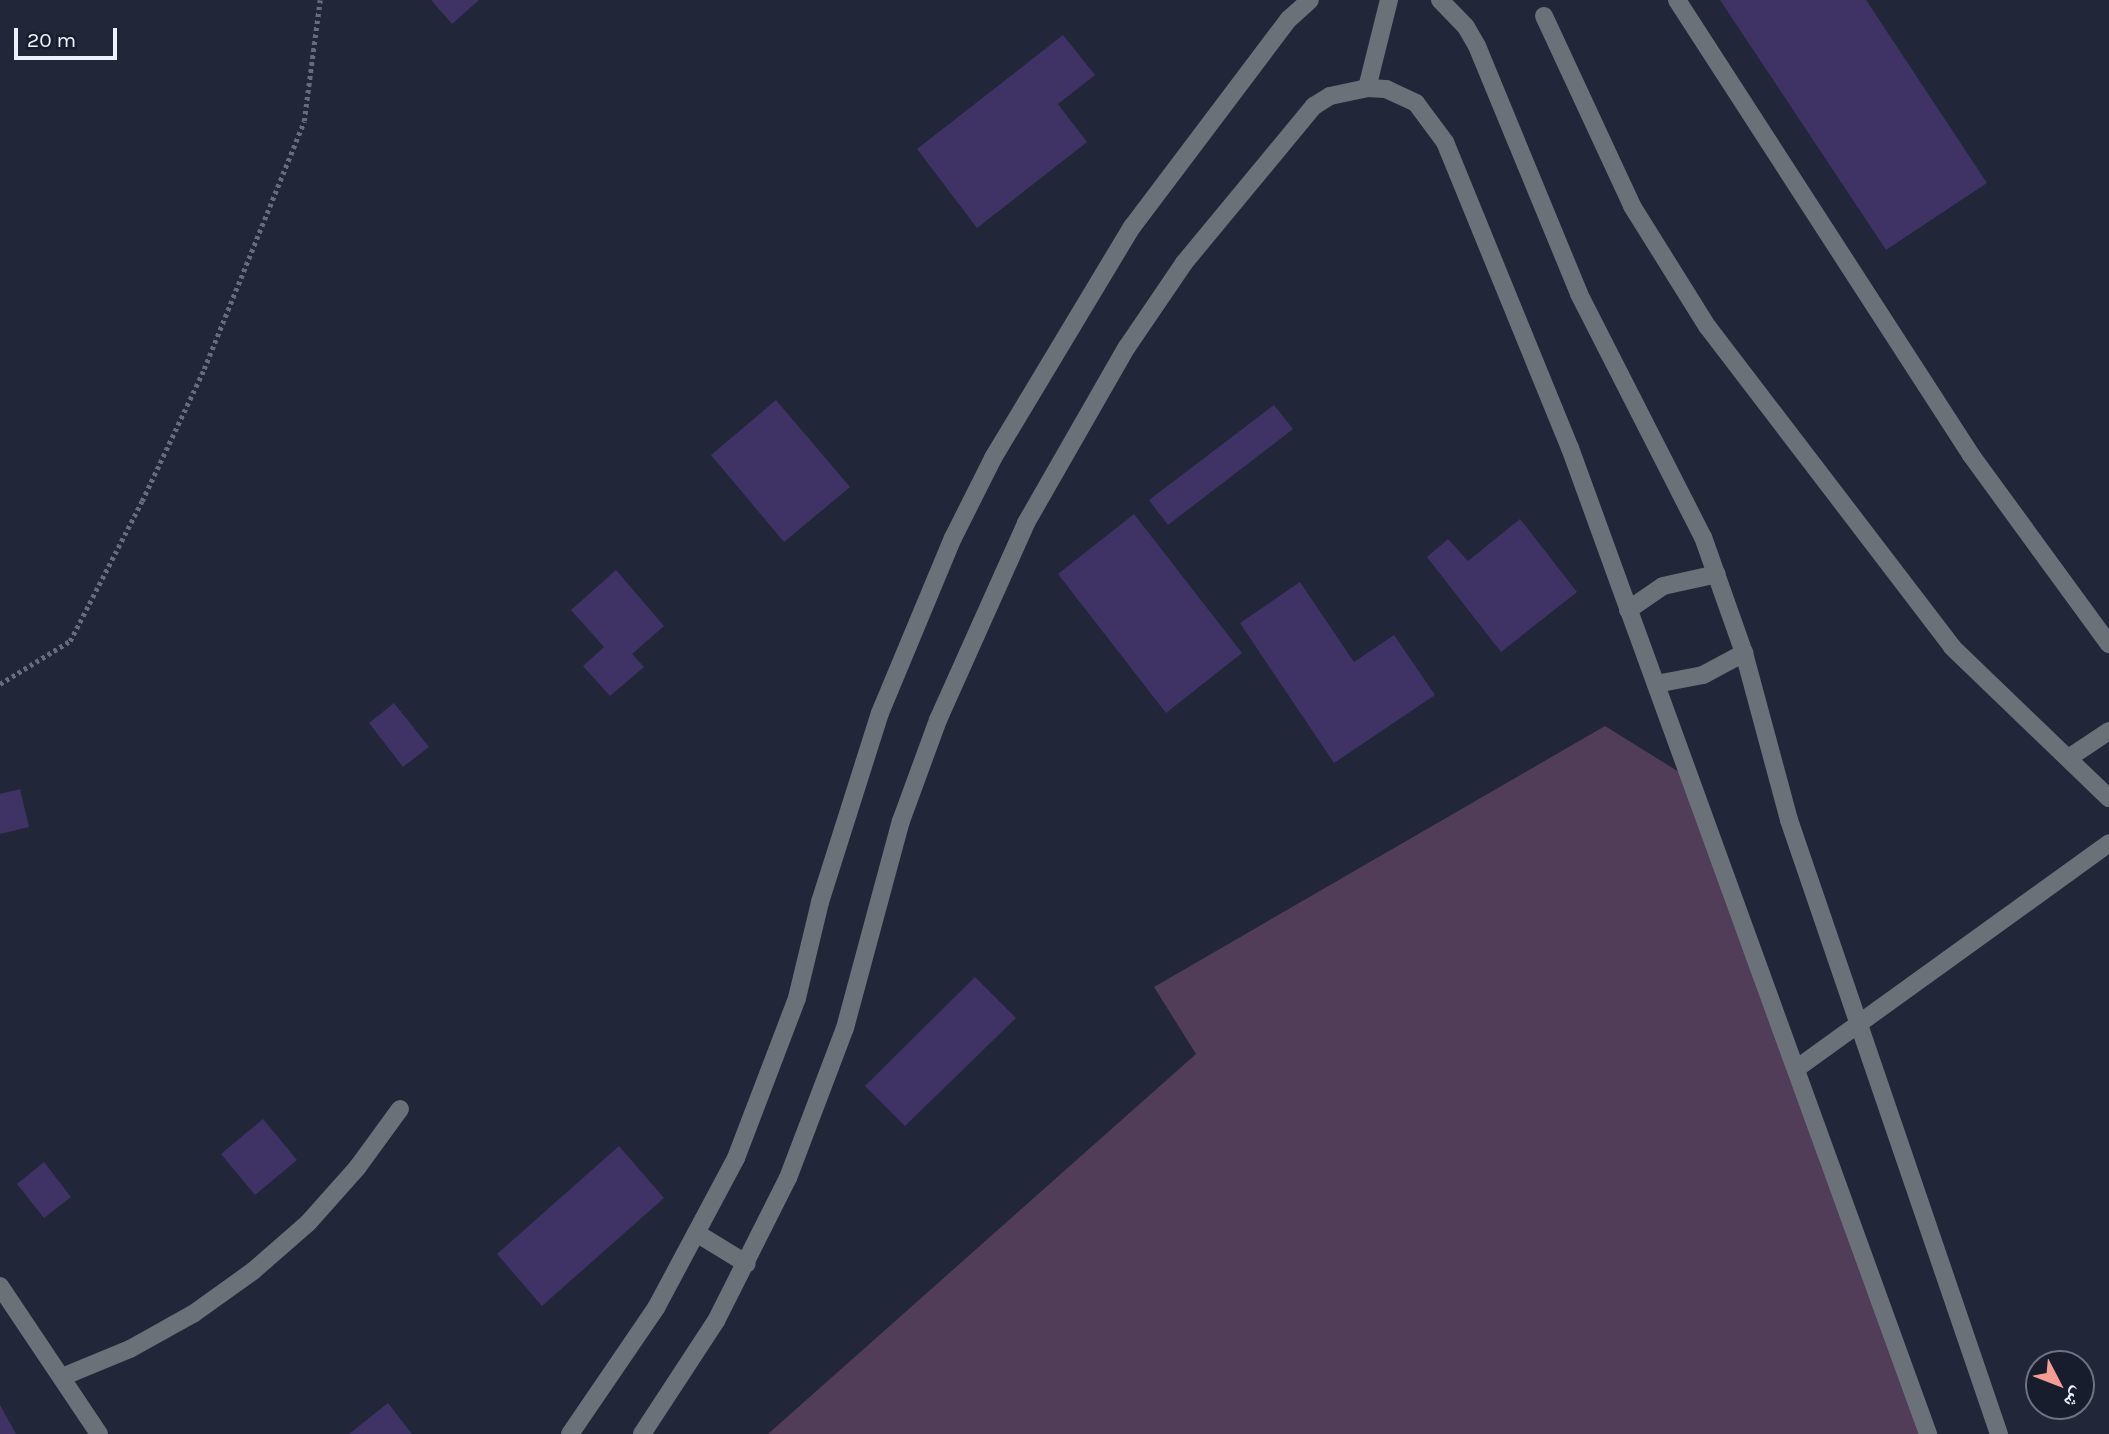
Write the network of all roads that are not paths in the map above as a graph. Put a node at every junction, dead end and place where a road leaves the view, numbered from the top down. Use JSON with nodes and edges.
{"nodes":[{"id":1,"x":1310,"y":0,"type":"edge"},
{"id":2,"x":1389,"y":0,"type":"edge"},
{"id":3,"x":1440,"y":0,"type":"edge"},
{"id":4,"x":1677,"y":0,"type":"edge"},
{"id":5,"x":1544,"y":16,"type":"dead end"},
{"id":6,"x":1367,"y":88,"type":"junction"},
{"id":7,"x":1717,"y":574,"type":"junction"},
{"id":8,"x":1628,"y":610,"type":"junction"},
{"id":9,"x":2109,"y":643,"type":"edge"},
{"id":10,"x":1744,"y":653,"type":"junction"},
{"id":11,"x":1656,"y":684,"type":"junction"},
{"id":12,"x":2109,"y":731,"type":"edge"},
{"id":13,"x":2070,"y":757,"type":"junction"},
{"id":14,"x":2109,"y":798,"type":"edge"},
{"id":15,"x":2109,"y":843,"type":"edge"},
{"id":16,"x":1859,"y":1024,"type":"junction"},
{"id":17,"x":1796,"y":1069,"type":"junction"},
{"id":18,"x":400,"y":1109,"type":"dead end"},
{"id":19,"x":698,"y":1234,"type":"junction"},
{"id":20,"x":747,"y":1264,"type":"junction"},
{"id":21,"x":0,"y":1286,"type":"edge"},
{"id":22,"x":62,"y":1377,"type":"junction"},
{"id":23,"x":99,"y":1434,"type":"edge"},
{"id":24,"x":570,"y":1434,"type":"edge"},
{"id":25,"x":642,"y":1434,"type":"edge"},
{"id":26,"x":1928,"y":1434,"type":"edge"},
{"id":27,"x":1999,"y":1434,"type":"edge"}],
"edges":[{"from":1,"to":19,"type":"street"},
{"from":2,"to":6,"type":"street"},
{"from":3,"to":7,"type":"street"},
{"from":4,"to":9,"type":"street"},
{"from":5,"to":13,"type":"street"},
{"from":6,"to":8,"type":"street"},
{"from":6,"to":20,"type":"street"},
{"from":7,"to":8,"type":"street"},
{"from":7,"to":10,"type":"street"},
{"from":8,"to":11,"type":"street"},
{"from":10,"to":11,"type":"street"},
{"from":10,"to":16,"type":"street"},
{"from":11,"to":17,"type":"street"},
{"from":12,"to":13,"type":"street"},
{"from":13,"to":14,"type":"street"},
{"from":15,"to":16,"type":"street"},
{"from":16,"to":17,"type":"street"},
{"from":16,"to":27,"type":"street"},
{"from":17,"to":26,"type":"street"},
{"from":18,"to":22,"type":"street"},
{"from":19,"to":20,"type":"street"},
{"from":19,"to":24,"type":"street"},
{"from":20,"to":25,"type":"street"},
{"from":21,"to":22,"type":"street"},
{"from":22,"to":23,"type":"street"}]}
